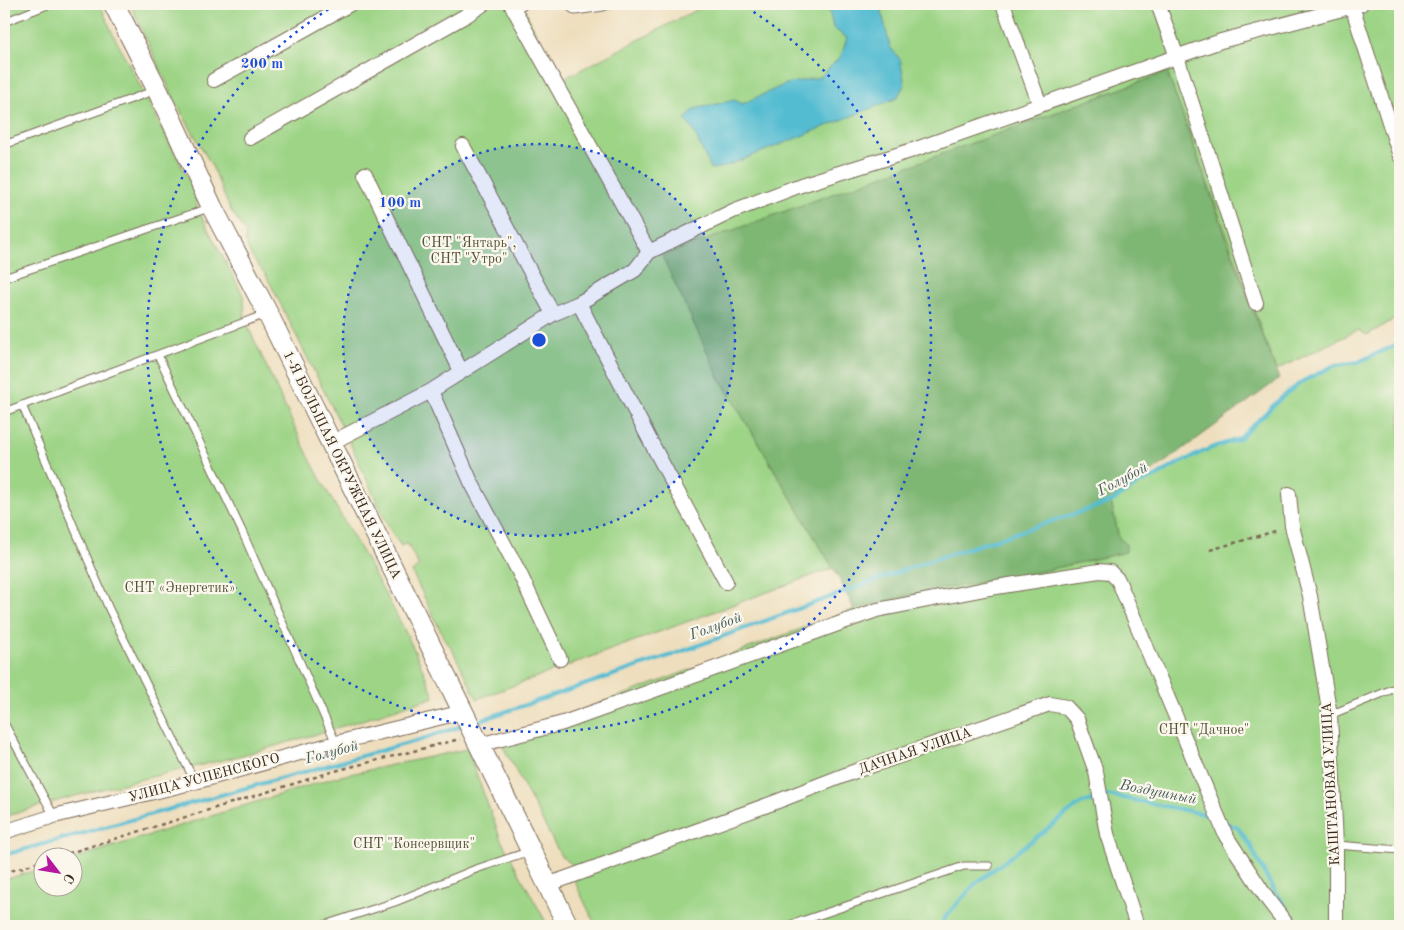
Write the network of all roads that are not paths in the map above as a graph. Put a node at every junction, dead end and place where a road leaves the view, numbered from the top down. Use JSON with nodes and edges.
{"nodes":[{"id":1,"x":50,"y":4,"type":"edge"},
{"id":2,"x":114,"y":4,"type":"edge"},
{"id":3,"x":350,"y":4,"type":"edge"},
{"id":4,"x":482,"y":4,"type":"edge"},
{"id":5,"x":566,"y":4,"type":"edge"},
{"id":6,"x":610,"y":4,"type":"edge"},
{"id":7,"x":1004,"y":4,"type":"edge"},
{"id":8,"x":1158,"y":4,"type":"edge"},
{"id":9,"x":1356,"y":5,"type":"edge"},
{"id":10,"x":517,"y":6,"type":"edge"},
{"id":11,"x":4,"y":22,"type":"edge"},
{"id":12,"x":1177,"y":57,"type":"junction"},
{"id":13,"x":214,"y":80,"type":"dead end"},
{"id":14,"x":157,"y":89,"type":"junction"},
{"id":15,"x":1040,"y":105,"type":"junction"},
{"id":16,"x":250,"y":138,"type":"dead end"},
{"id":17,"x":4,"y":145,"type":"edge"},
{"id":18,"x":463,"y":146,"type":"dead end"},
{"id":19,"x":1400,"y":156,"type":"edge"},
{"id":20,"x":365,"y":174,"type":"dead end"},
{"id":21,"x":212,"y":207,"type":"junction"},
{"id":22,"x":649,"y":252,"type":"junction"},
{"id":23,"x":4,"y":278,"type":"edge"},
{"id":24,"x":1256,"y":302,"type":"dead end"},
{"id":25,"x":579,"y":303,"type":"junction"},
{"id":26,"x":268,"y":314,"type":"junction"},
{"id":27,"x":553,"y":314,"type":"junction"},
{"id":28,"x":158,"y":355,"type":"junction"},
{"id":29,"x":461,"y":371,"type":"junction"},
{"id":30,"x":430,"y":391,"type":"junction"},
{"id":31,"x":22,"y":405,"type":"junction"},
{"id":32,"x":4,"y":412,"type":"edge"},
{"id":33,"x":331,"y":443,"type":"junction"},
{"id":34,"x":1289,"y":494,"type":"dead end"},
{"id":35,"x":726,"y":582,"type":"dead end"},
{"id":36,"x":560,"y":659,"type":"dead end"},
{"id":37,"x":1400,"y":686,"type":"edge"},
{"id":38,"x":463,"y":712,"type":"junction"},
{"id":39,"x":1330,"y":715,"type":"junction"},
{"id":40,"x":4,"y":723,"type":"edge"},
{"id":41,"x":477,"y":740,"type":"junction"},
{"id":42,"x":336,"y":743,"type":"junction"},
{"id":43,"x":195,"y":782,"type":"junction"},
{"id":44,"x":54,"y":816,"type":"junction"},
{"id":45,"x":4,"y":832,"type":"edge"},
{"id":46,"x":1336,"y":845,"type":"junction"},
{"id":47,"x":1400,"y":850,"type":"edge"},
{"id":48,"x":531,"y":851,"type":"junction"},
{"id":49,"x":988,"y":866,"type":"dead end"},
{"id":50,"x":548,"y":885,"type":"junction"},
{"id":51,"x":321,"y":926,"type":"edge"},
{"id":52,"x":568,"y":926,"type":"edge"},
{"id":53,"x":787,"y":926,"type":"edge"},
{"id":54,"x":1137,"y":926,"type":"edge"},
{"id":55,"x":1288,"y":926,"type":"edge"},
{"id":56,"x":1336,"y":926,"type":"edge"}],
"edges":[{"from":1,"to":11,"type":"lane"},
{"from":2,"to":14,"type":"street","name":"1-Я БОЛЬШАЯ ОКРУЖНАЯ УЛИЦА"},
{"from":3,"to":13,"type":"street"},
{"from":4,"to":16,"type":"street"},
{"from":5,"to":6,"type":"lane"},
{"from":7,"to":15,"type":"street"},
{"from":8,"to":12,"type":"street"},
{"from":9,"to":12,"type":"street"},
{"from":9,"to":19,"type":"street"},
{"from":10,"to":22,"type":"street"},
{"from":12,"to":15,"type":"street"},
{"from":12,"to":24,"type":"street"},
{"from":14,"to":17,"type":"lane"},
{"from":14,"to":21,"type":"street","name":"1-Я БОЛЬШАЯ ОКРУЖНАЯ УЛИЦА"},
{"from":15,"to":22,"type":"street"},
{"from":18,"to":27,"type":"street"},
{"from":20,"to":29,"type":"street"},
{"from":21,"to":23,"type":"lane"},
{"from":21,"to":26,"type":"street","name":"1-Я БОЛЬШАЯ ОКРУЖНАЯ УЛИЦА"},
{"from":22,"to":25,"type":"street"},
{"from":25,"to":27,"type":"street"},
{"from":25,"to":35,"type":"street"},
{"from":26,"to":28,"type":"lane"},
{"from":26,"to":33,"type":"street","name":"1-Я БОЛЬШАЯ ОКРУЖНАЯ УЛИЦА"},
{"from":27,"to":29,"type":"street"},
{"from":28,"to":31,"type":"lane"},
{"from":28,"to":42,"type":"lane"},
{"from":29,"to":30,"type":"street"},
{"from":30,"to":33,"type":"street"},
{"from":30,"to":36,"type":"street"},
{"from":31,"to":32,"type":"lane"},
{"from":31,"to":43,"type":"lane"},
{"from":33,"to":38,"type":"street","name":"1-Я БОЛЬШАЯ ОКРУЖНАЯ УЛИЦА"},
{"from":34,"to":39,"type":"street","name":"КАШТАНОВАЯ УЛИЦА"},
{"from":37,"to":39,"type":"lane"},
{"from":38,"to":41,"type":"street","name":"1-Я БОЛЬШАЯ ОКРУЖНАЯ УЛИЦА"},
{"from":38,"to":42,"type":"street","name":"УЛИЦА УСПЕНСКОГО"},
{"from":39,"to":46,"type":"street","name":"КАШТАНОВАЯ УЛИЦА"},
{"from":40,"to":44,"type":"lane"},
{"from":41,"to":48,"type":"street","name":"1-Я БОЛЬШАЯ ОКРУЖНАЯ УЛИЦА"},
{"from":41,"to":55,"type":"street"},
{"from":42,"to":43,"type":"street","name":"УЛИЦА УСПЕНСКОГО"},
{"from":43,"to":44,"type":"street","name":"УЛИЦА УСПЕНСКОГО"},
{"from":44,"to":45,"type":"street","name":"УЛИЦА УСПЕНСКОГО"},
{"from":46,"to":47,"type":"lane"},
{"from":46,"to":56,"type":"street","name":"КАШТАНОВАЯ УЛИЦА"},
{"from":48,"to":50,"type":"street","name":"1-Я БОЛЬШАЯ ОКРУЖНАЯ УЛИЦА"},
{"from":48,"to":51,"type":"lane"},
{"from":49,"to":53,"type":"lane"},
{"from":50,"to":52,"type":"street","name":"1-Я БОЛЬШАЯ ОКРУЖНАЯ УЛИЦА"},
{"from":50,"to":54,"type":"street","name":"ДАЧНАЯ УЛИЦА"}]}
